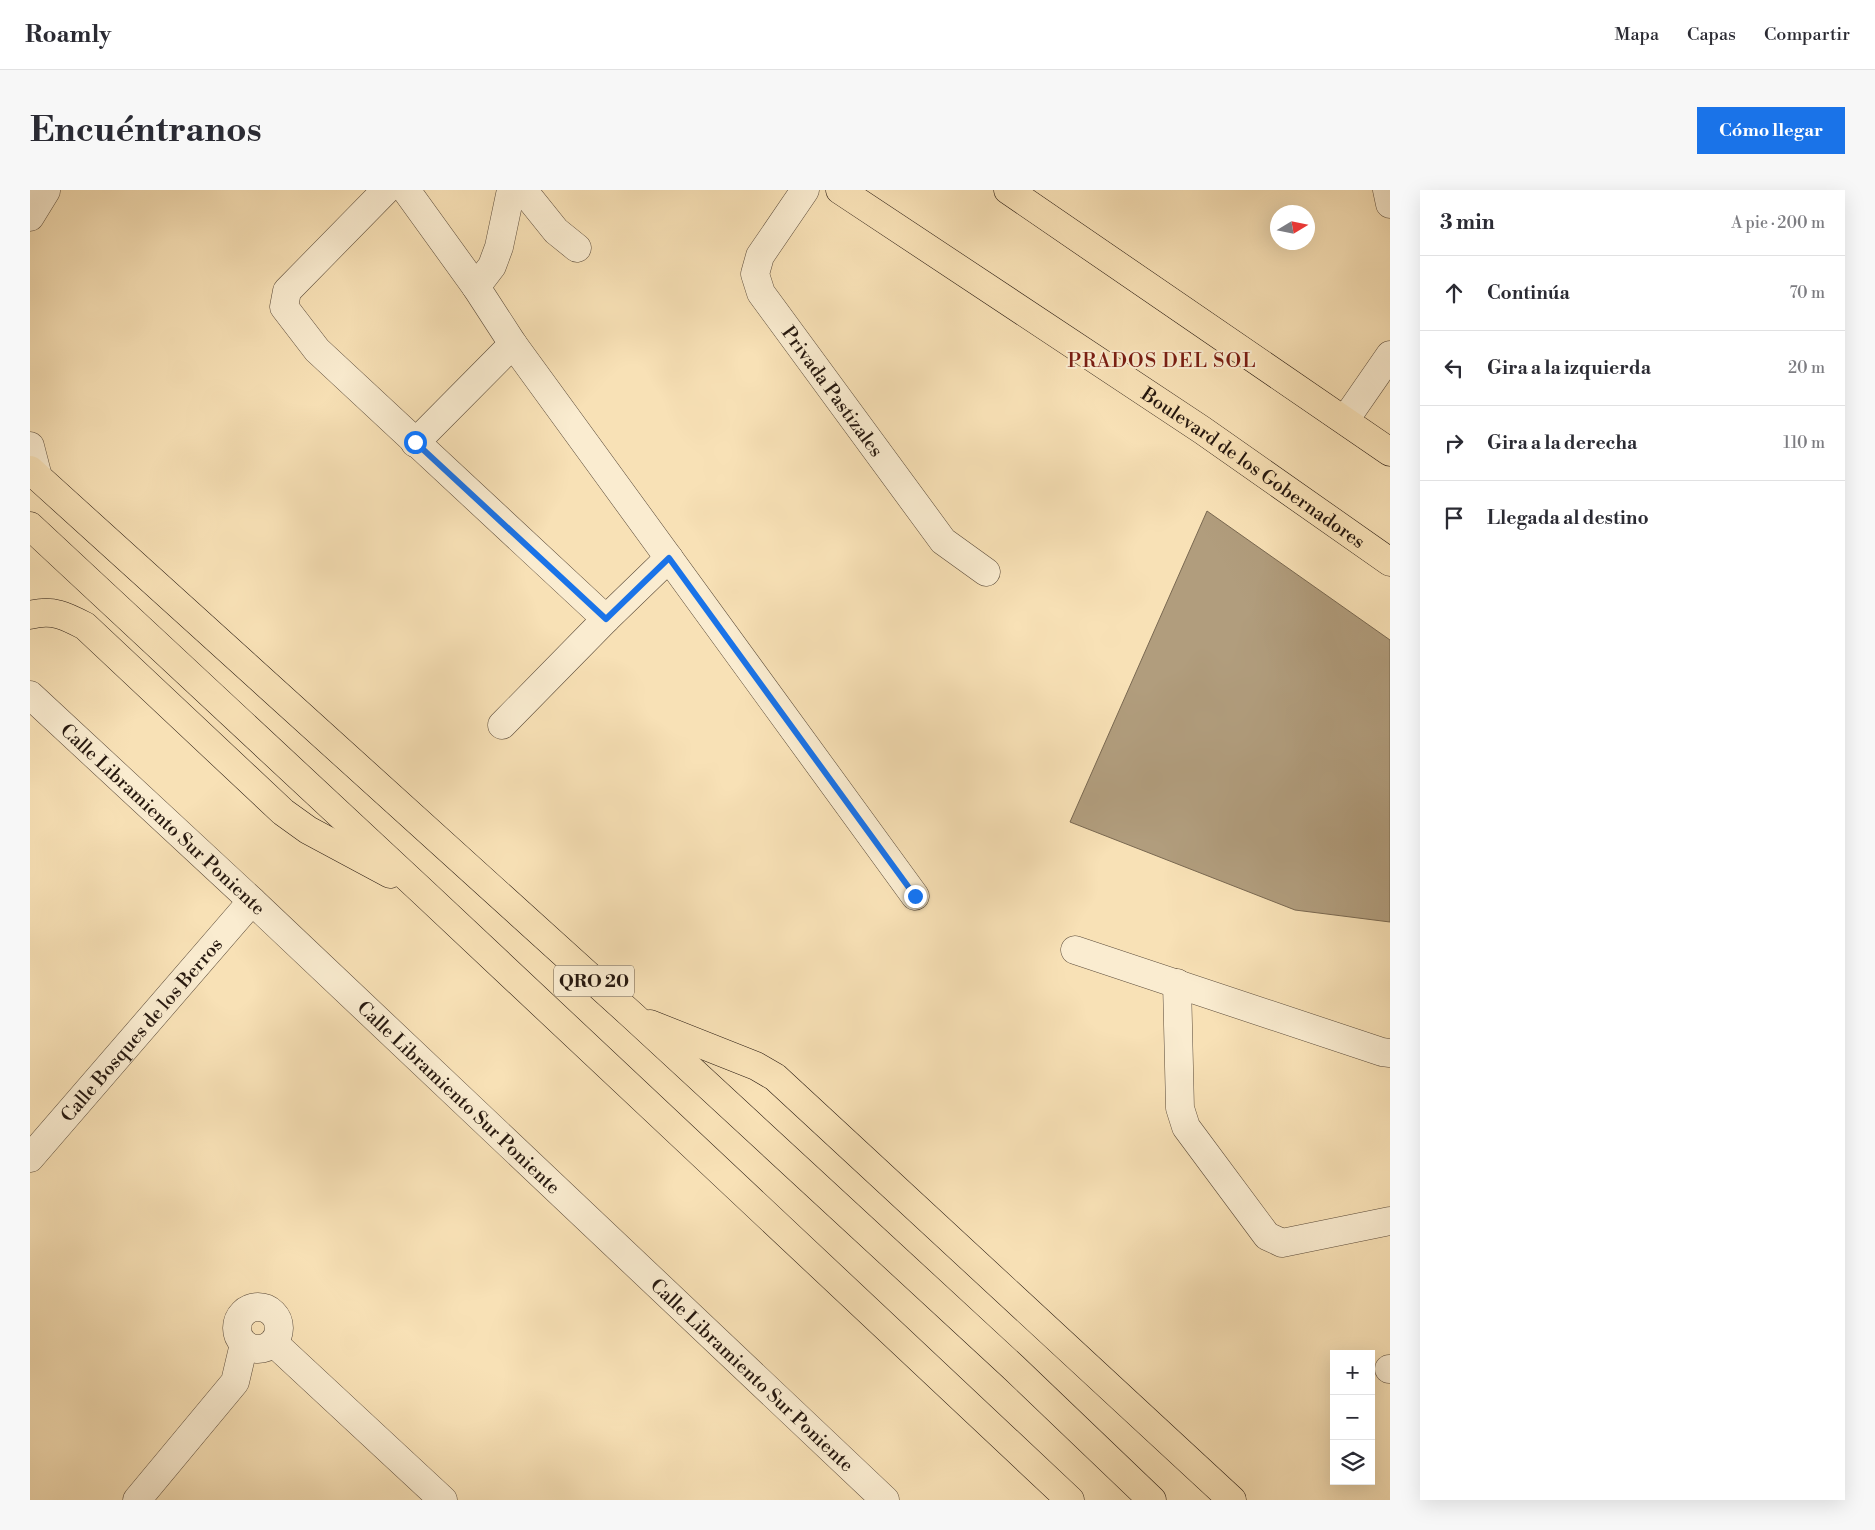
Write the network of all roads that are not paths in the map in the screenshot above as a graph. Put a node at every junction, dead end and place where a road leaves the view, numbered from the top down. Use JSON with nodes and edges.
{"nodes":[{"id":1,"x":386,"y":190,"type":"edge"},
{"id":2,"x":406,"y":190,"type":"edge"},
{"id":3,"x":511,"y":190,"type":"edge"},
{"id":4,"x":523,"y":190,"type":"edge"},
{"id":5,"x":805,"y":190,"type":"edge"},
{"id":6,"x":840,"y":190,"type":"edge"},
{"id":7,"x":1008,"y":190,"type":"edge"},
{"id":8,"x":1387,"y":190,"type":"edge"},
{"id":9,"x":46,"y":191,"type":"edge"},
{"id":10,"x":1390,"y":204,"type":"edge"},
{"id":11,"x":30,"y":217,"type":"edge"},
{"id":12,"x":577,"y":248,"type":"dead end"},
{"id":13,"x":476,"y":287,"type":"junction"},
{"id":14,"x":513,"y":344,"type":"junction"},
{"id":15,"x":1390,"y":355,"type":"edge"},
{"id":16,"x":1345,"y":420,"type":"junction"},
{"id":17,"x":415,"y":442,"type":"junction"},
{"id":18,"x":30,"y":446,"type":"edge"},
{"id":19,"x":1390,"y":452,"type":"edge"},
{"id":20,"x":34,"y":473,"type":"edge"},
{"id":21,"x":30,"y":526,"type":"edge"},
{"id":22,"x":669,"y":558,"type":"junction"},
{"id":23,"x":1390,"y":562,"type":"edge"},
{"id":24,"x":986,"y":572,"type":"dead end"},
{"id":25,"x":30,"y":615,"type":"edge"},
{"id":26,"x":606,"y":619,"type":"junction"},
{"id":27,"x":30,"y":696,"type":"edge"},
{"id":28,"x":502,"y":726,"type":"dead end"},
{"id":29,"x":423,"y":892,"type":"junction"},
{"id":30,"x":915,"y":896,"type":"dead end"},
{"id":31,"x":252,"y":901,"type":"junction"},
{"id":32,"x":1076,"y":950,"type":"dead end"},
{"id":33,"x":1177,"y":983,"type":"junction"},
{"id":34,"x":634,"y":1017,"type":"junction"},
{"id":35,"x":1390,"y":1053,"type":"edge"},
{"id":36,"x":30,"y":1158,"type":"edge"},
{"id":37,"x":1390,"y":1221,"type":"edge"},
{"id":38,"x":274,"y":1343,"type":"junction"},
{"id":39,"x":244,"y":1344,"type":"junction"},
{"id":40,"x":137,"y":1500,"type":"edge"},
{"id":41,"x":443,"y":1500,"type":"edge"},
{"id":42,"x":885,"y":1500,"type":"edge"},
{"id":43,"x":1070,"y":1500,"type":"edge"},
{"id":44,"x":1152,"y":1500,"type":"edge"},
{"id":45,"x":1232,"y":1500,"type":"edge"}],
"edges":[{"from":1,"to":17,"type":"street"},
{"from":2,"to":13,"type":"street"},
{"from":3,"to":13,"type":"street"},
{"from":4,"to":12,"type":"street"},
{"from":5,"to":24,"type":"street","name":"Privada Pastizales"},
{"from":6,"to":23,"type":"main road","name":"Boulevard de los Gobernadores"},
{"from":7,"to":16,"type":"main road"},
{"from":8,"to":10,"type":"street"},
{"from":9,"to":11,"type":"street"},
{"from":13,"to":14,"type":"street"},
{"from":14,"to":17,"type":"street"},
{"from":14,"to":22,"type":"street"},
{"from":15,"to":16,"type":"street"},
{"from":16,"to":19,"type":"main road"},
{"from":17,"to":26,"type":"street"},
{"from":18,"to":20,"type":"street"},
{"from":20,"to":34,"type":"main road","number":"QRO 20"},
{"from":21,"to":29,"type":"main road","number":"QRO 20"},
{"from":22,"to":26,"type":"street"},
{"from":22,"to":30,"type":"street"},
{"from":25,"to":29,"type":"main road"},
{"from":26,"to":28,"type":"street"},
{"from":27,"to":31,"type":"street","name":"Calle Libramiento Sur Poniente"},
{"from":29,"to":43,"type":"main road","number":"QRO 20"},
{"from":31,"to":36,"type":"street","name":"Calle Bosques de los Berros"},
{"from":31,"to":42,"type":"street","name":"Calle Libramiento Sur Poniente"},
{"from":32,"to":33,"type":"street"},
{"from":33,"to":35,"type":"street"},
{"from":33,"to":37,"type":"street"},
{"from":34,"to":44,"type":"main road","number":"QRO 20"},
{"from":34,"to":45,"type":"main road"},
{"from":38,"to":39,"type":"street"},
{"from":38,"to":39,"type":"street"},
{"from":38,"to":41,"type":"street"},
{"from":39,"to":40,"type":"street"}]}
